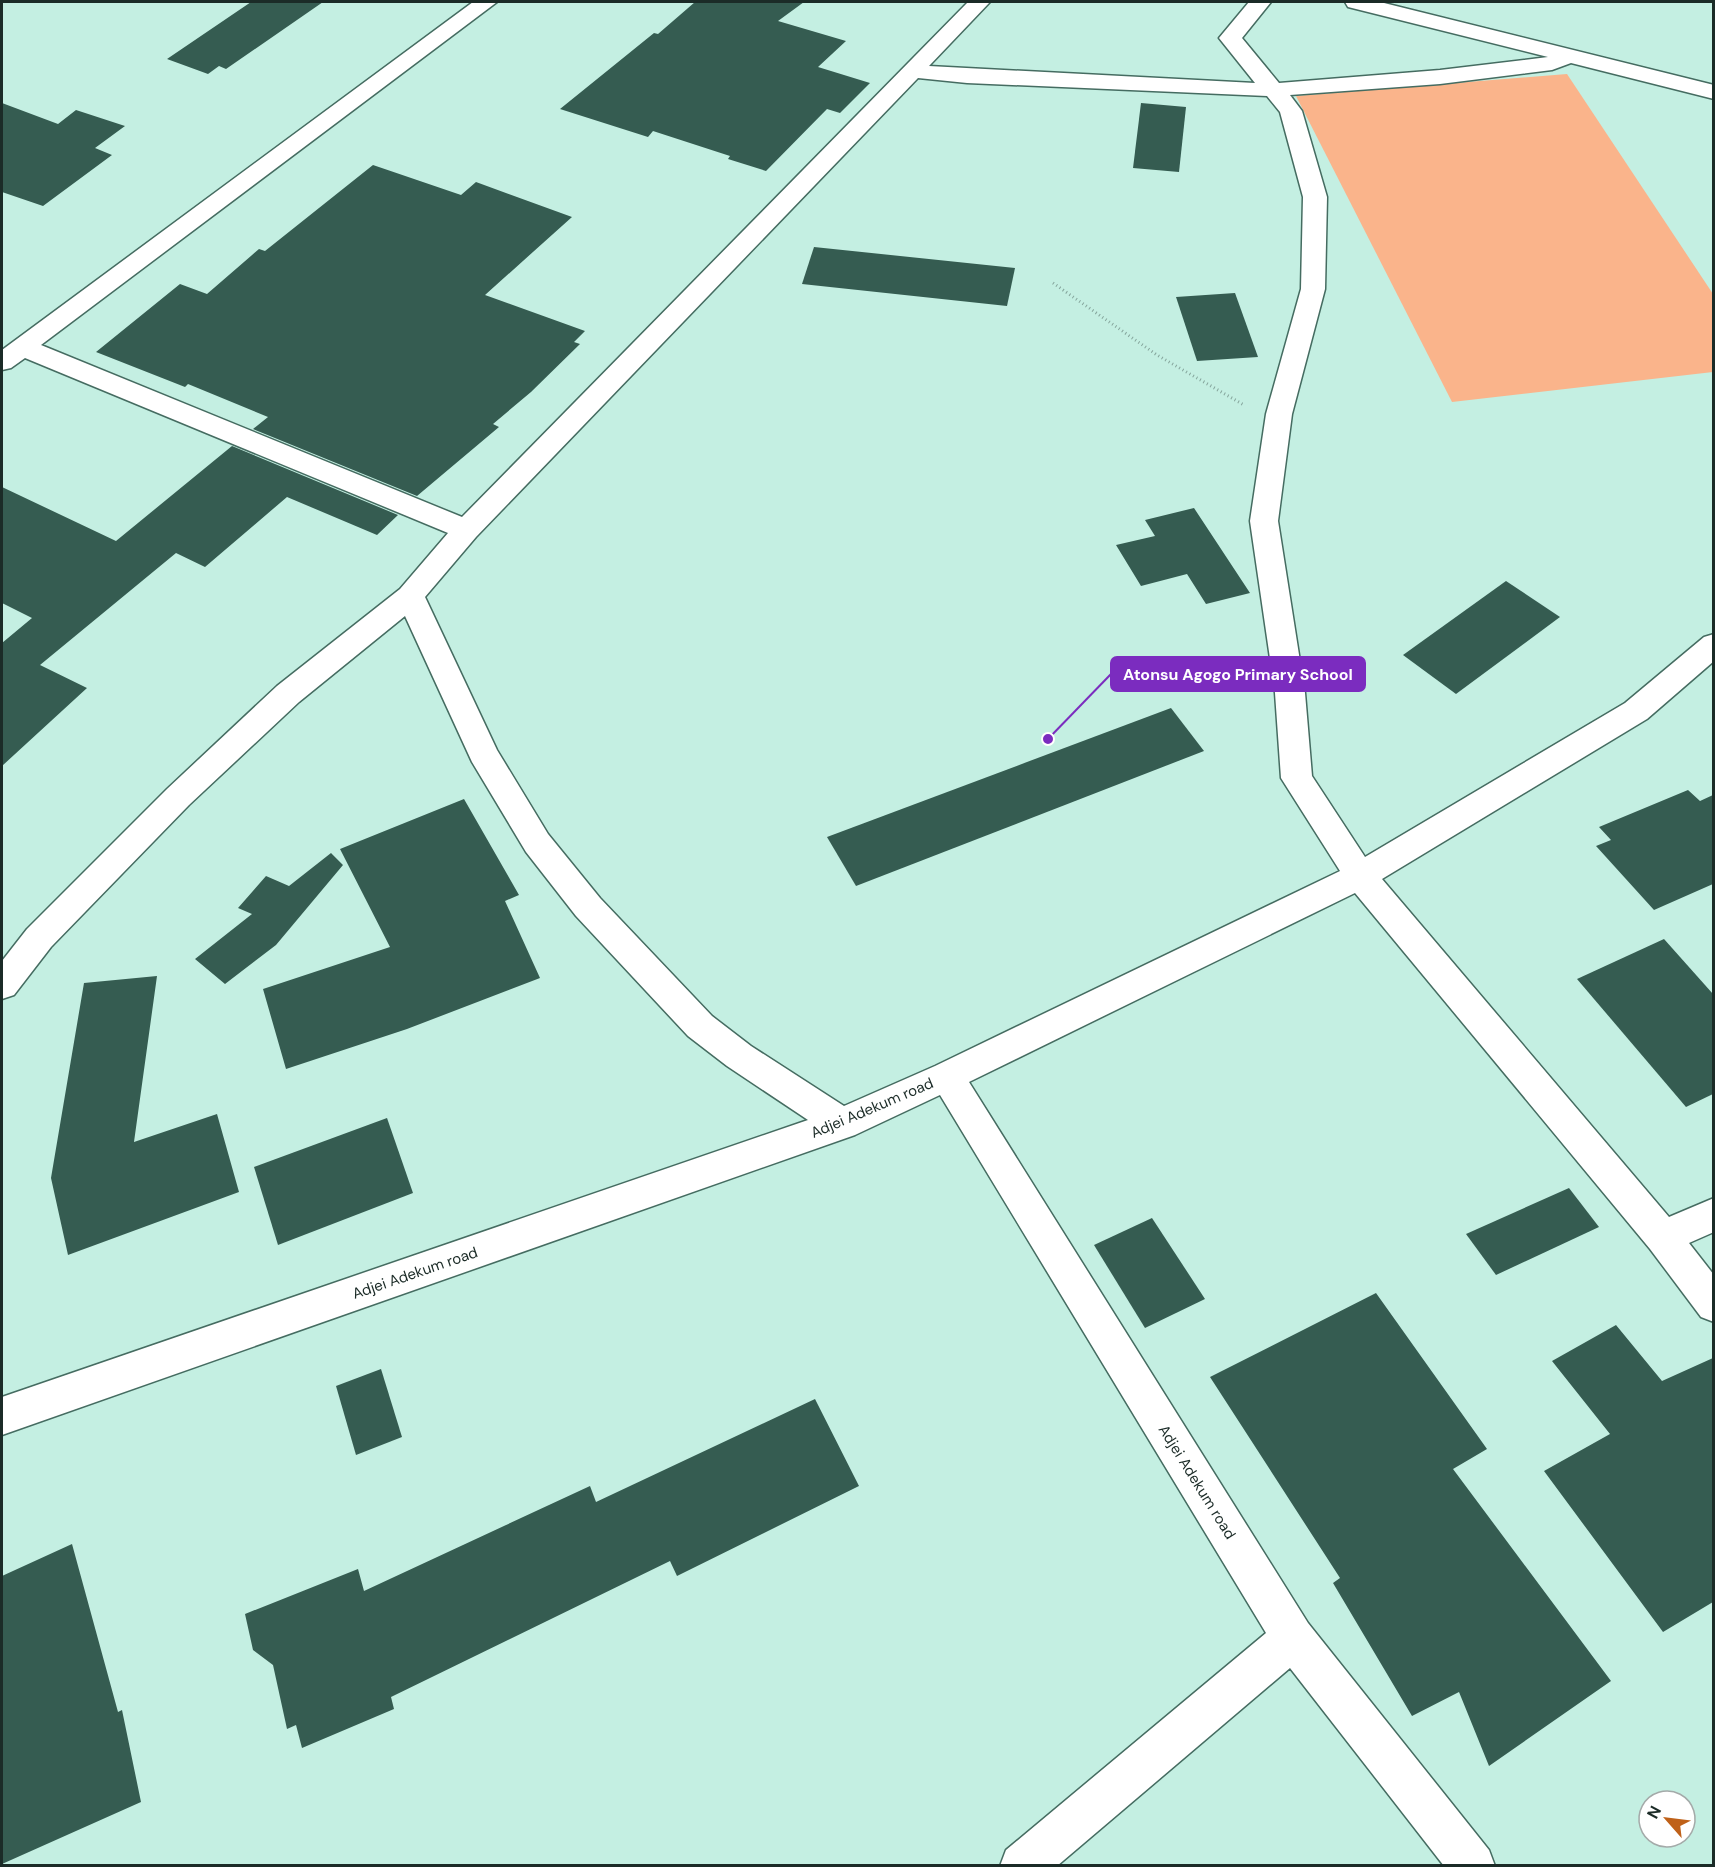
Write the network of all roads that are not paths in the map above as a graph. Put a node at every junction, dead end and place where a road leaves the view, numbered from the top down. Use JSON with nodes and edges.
{"nodes":[{"id":1,"x":486,"y":2,"type":"edge"},
{"id":2,"x":979,"y":2,"type":"edge"},
{"id":3,"x":1260,"y":2,"type":"edge"},
{"id":4,"x":1356,"y":2,"type":"edge"},
{"id":5,"x":1570,"y":55,"type":"junction"},
{"id":6,"x":912,"y":71,"type":"junction"},
{"id":7,"x":1712,"y":87,"type":"edge"},
{"id":8,"x":1272,"y":90,"type":"junction"},
{"id":9,"x":12,"y":355,"type":"edge"},
{"id":10,"x":466,"y":530,"type":"junction"},
{"id":11,"x":410,"y":596,"type":"junction"},
{"id":12,"x":1713,"y":644,"type":"edge"},
{"id":13,"x":1360,"y":876,"type":"junction"},
{"id":14,"x":2,"y":985,"type":"edge"},
{"id":15,"x":947,"y":1076,"type":"junction"},
{"id":16,"x":842,"y":1124,"type":"junction"},
{"id":17,"x":1713,"y":1214,"type":"edge"},
{"id":18,"x":1663,"y":1237,"type":"junction"},
{"id":19,"x":1713,"y":1305,"type":"edge"},
{"id":20,"x":2,"y":1416,"type":"edge"},
{"id":21,"x":1293,"y":1638,"type":"junction"},
{"id":22,"x":1022,"y":1866,"type":"edge"},
{"id":23,"x":1473,"y":1866,"type":"edge"}],
"edges":[{"from":1,"to":9,"type":"street"},
{"from":2,"to":6,"type":"street"},
{"from":3,"to":8,"type":"street"},
{"from":4,"to":5,"type":"street"},
{"from":5,"to":7,"type":"street"},
{"from":5,"to":8,"type":"street"},
{"from":6,"to":8,"type":"street"},
{"from":6,"to":10,"type":"street"},
{"from":8,"to":13,"type":"street"},
{"from":9,"to":10,"type":"street"},
{"from":10,"to":11,"type":"street"},
{"from":11,"to":14,"type":"street"},
{"from":11,"to":16,"type":"street"},
{"from":12,"to":13,"type":"street"},
{"from":13,"to":15,"type":"street"},
{"from":13,"to":18,"type":"street"},
{"from":15,"to":16,"type":"street","name":"Adjei Adekum road"},
{"from":15,"to":21,"type":"street","name":"Adjei Adekum road"},
{"from":16,"to":20,"type":"street","name":"Adjei Adekum road"},
{"from":17,"to":18,"type":"street"},
{"from":18,"to":19,"type":"street"},
{"from":21,"to":22,"type":"street"},
{"from":21,"to":23,"type":"street","name":"Adjei Adekum road"}]}
